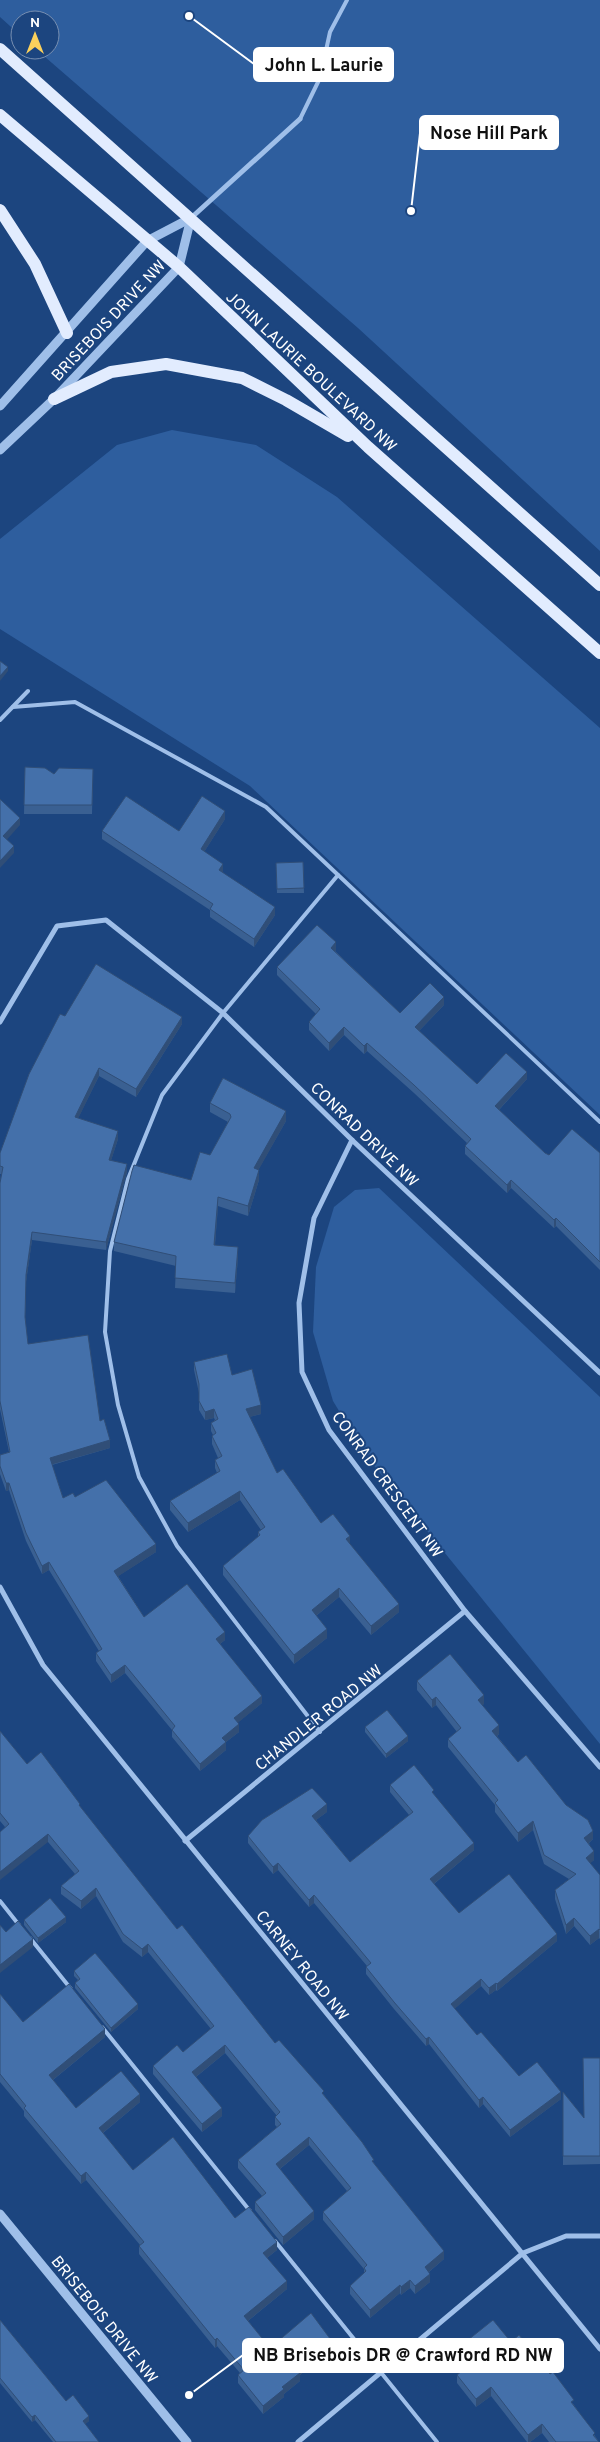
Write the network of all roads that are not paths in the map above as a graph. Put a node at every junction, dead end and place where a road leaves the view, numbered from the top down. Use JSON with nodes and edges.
{"nodes":[{"id":1,"x":347,"y":0,"type":"edge"},
{"id":2,"x":0,"y":49,"type":"edge"},
{"id":3,"x":0,"y":115,"type":"edge"},
{"id":4,"x":300,"y":119,"type":"joint"},
{"id":5,"x":0,"y":210,"type":"edge"},
{"id":6,"x":191,"y":218,"type":"junction"},
{"id":7,"x":147,"y":241,"type":"junction"},
{"id":8,"x":179,"y":267,"type":"junction"},
{"id":9,"x":67,"y":333,"type":"junction"},
{"id":10,"x":54,"y":399,"type":"junction"},
{"id":11,"x":0,"y":406,"type":"edge"},
{"id":12,"x":368,"y":448,"type":"junction"},
{"id":13,"x":0,"y":450,"type":"edge"},
{"id":14,"x":600,"y":585,"type":"edge"},
{"id":15,"x":600,"y":653,"type":"edge"},
{"id":16,"x":28,"y":692,"type":"dead end"},
{"id":17,"x":13,"y":707,"type":"junction"},
{"id":18,"x":0,"y":720,"type":"edge"},
{"id":19,"x":338,"y":875,"type":"junction"},
{"id":20,"x":223,"y":1013,"type":"junction"},
{"id":21,"x":0,"y":1022,"type":"edge"},
{"id":22,"x":600,"y":1122,"type":"edge"},
{"id":23,"x":352,"y":1140,"type":"junction"},
{"id":24,"x":600,"y":1373,"type":"edge"},
{"id":25,"x":0,"y":1587,"type":"edge"},
{"id":26,"x":465,"y":1611,"type":"junction"},
{"id":27,"x":320,"y":1732,"type":"junction"},
{"id":28,"x":600,"y":1767,"type":"edge"},
{"id":29,"x":185,"y":1841,"type":"junction"},
{"id":30,"x":0,"y":1900,"type":"edge"},
{"id":31,"x":75,"y":1994,"type":"edge"},
{"id":32,"x":100,"y":2024,"type":"edge"},
{"id":33,"x":0,"y":2214,"type":"edge"},
{"id":34,"x":256,"y":2218,"type":"edge"},
{"id":35,"x":268,"y":2234,"type":"edge"},
{"id":36,"x":600,"y":2236,"type":"edge"},
{"id":37,"x":523,"y":2253,"type":"junction"},
{"id":38,"x":600,"y":2349,"type":"edge"},
{"id":39,"x":381,"y":2373,"type":"junction"},
{"id":40,"x":186,"y":2442,"type":"edge"},
{"id":41,"x":298,"y":2442,"type":"edge"},
{"id":42,"x":437,"y":2442,"type":"edge"}],
"edges":[{"from":1,"to":4,"type":"lane"},
{"from":2,"to":6,"type":"main road","name":"JOHN LAURIE BOULEVARD NW"},
{"from":3,"to":7,"type":"main road","name":"JOHN LAURIE BOULEVARD NW"},
{"from":4,"to":6,"type":"street"},
{"from":5,"to":9,"type":"main road"},
{"from":6,"to":7,"type":"street","name":"BRISEBOIS DRIVE NW"},
{"from":6,"to":8,"type":"street","name":"BRISEBOIS DRIVE NW"},
{"from":6,"to":14,"type":"main road","name":"JOHN LAURIE BOULEVARD NW"},
{"from":7,"to":8,"type":"main road","name":"JOHN LAURIE BOULEVARD NW"},
{"from":7,"to":9,"type":"street","name":"BRISEBOIS DRIVE NW"},
{"from":8,"to":10,"type":"street","name":"BRISEBOIS DRIVE NW"},
{"from":8,"to":12,"type":"main road","name":"JOHN LAURIE BOULEVARD NW"},
{"from":9,"to":11,"type":"street","name":"BRISEBOIS DRIVE NW"},
{"from":10,"to":12,"type":"main road"},
{"from":10,"to":13,"type":"street","name":"BRISEBOIS DRIVE NW"},
{"from":12,"to":15,"type":"main road","name":"JOHN LAURIE BOULEVARD NW"},
{"from":16,"to":17,"type":"lane"},
{"from":17,"to":18,"type":"lane"},
{"from":17,"to":19,"type":"lane"},
{"from":19,"to":20,"type":"lane"},
{"from":19,"to":22,"type":"lane"},
{"from":20,"to":21,"type":"street","name":"CONRAD DRIVE NW"},
{"from":20,"to":23,"type":"street","name":"CONRAD DRIVE NW"},
{"from":20,"to":27,"type":"lane"},
{"from":23,"to":24,"type":"street","name":"CONRAD DRIVE NW"},
{"from":23,"to":26,"type":"street","name":"CONRAD CRESCENT NW"},
{"from":25,"to":29,"type":"street","name":"CARNEY ROAD NW"},
{"from":26,"to":27,"type":"street","name":"CHANDLER ROAD NW"},
{"from":26,"to":28,"type":"street","name":"CONRAD CRESCENT NW"},
{"from":27,"to":29,"type":"street","name":"CHANDLER ROAD NW"},
{"from":29,"to":37,"type":"street","name":"CARNEY ROAD NW"},
{"from":30,"to":31,"type":"lane"},
{"from":32,"to":34,"type":"lane"},
{"from":33,"to":40,"type":"street","name":"BRISEBOIS DRIVE NW"},
{"from":35,"to":39,"type":"lane"},
{"from":36,"to":37,"type":"street"},
{"from":37,"to":38,"type":"street","name":"CARNEY ROAD NW"},
{"from":37,"to":39,"type":"street"},
{"from":39,"to":41,"type":"street"},
{"from":39,"to":42,"type":"lane"}]}
